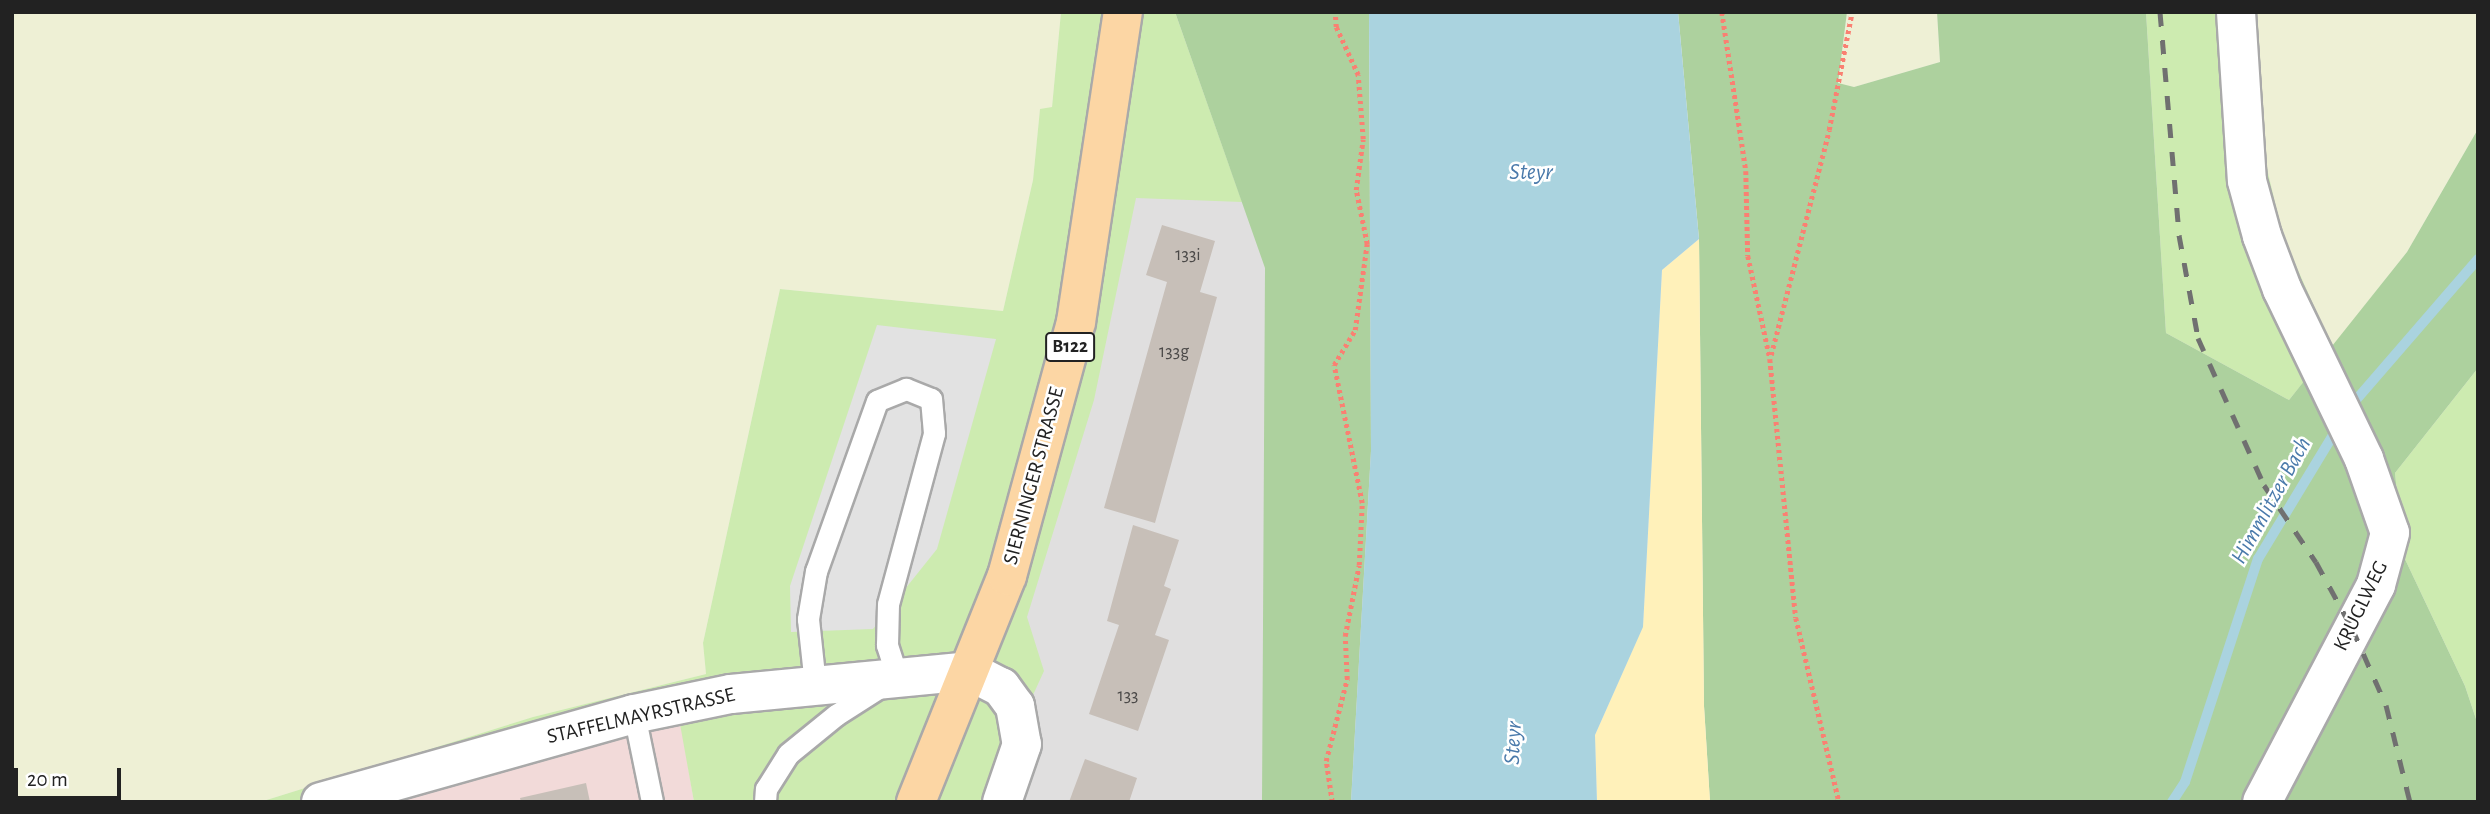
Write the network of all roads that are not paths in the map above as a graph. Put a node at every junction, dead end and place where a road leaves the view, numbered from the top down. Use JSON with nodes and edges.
{"nodes":[{"id":1,"x":1123,"y":12,"type":"edge"},
{"id":2,"x":2236,"y":12,"type":"edge"},
{"id":3,"x":969,"y":671,"type":"junction"},
{"id":4,"x":897,"y":677,"type":"junction"},
{"id":5,"x":815,"y":684,"type":"junction"},
{"id":6,"x":634,"y":714,"type":"junction"},
{"id":7,"x":321,"y":802,"type":"edge"},
{"id":8,"x":652,"y":802,"type":"edge"},
{"id":9,"x":765,"y":802,"type":"edge"},
{"id":10,"x":916,"y":802,"type":"edge"},
{"id":11,"x":1002,"y":802,"type":"edge"},
{"id":12,"x":2262,"y":802,"type":"edge"}],
"edges":[{"from":1,"to":3,"type":"main road","name":"SIERNINGER STRASSE","number":"B122"},
{"from":2,"to":12,"type":"street","name":"KRUGLWEG"},
{"from":3,"to":4,"type":"street","name":"STAFFELMAYRSTRASSE"},
{"from":3,"to":10,"type":"main road","name":"SIERNINGER STRASSE","number":"B122"},
{"from":3,"to":11,"type":"street"},
{"from":4,"to":5,"type":"street","name":"STAFFELMAYRSTRASSE"},
{"from":4,"to":5,"type":"lane"},
{"from":4,"to":9,"type":"lane"},
{"from":5,"to":6,"type":"street","name":"STAFFELMAYRSTRASSE"},
{"from":6,"to":7,"type":"street","name":"STAFFELMAYRSTRASSE"},
{"from":6,"to":8,"type":"lane"}]}
